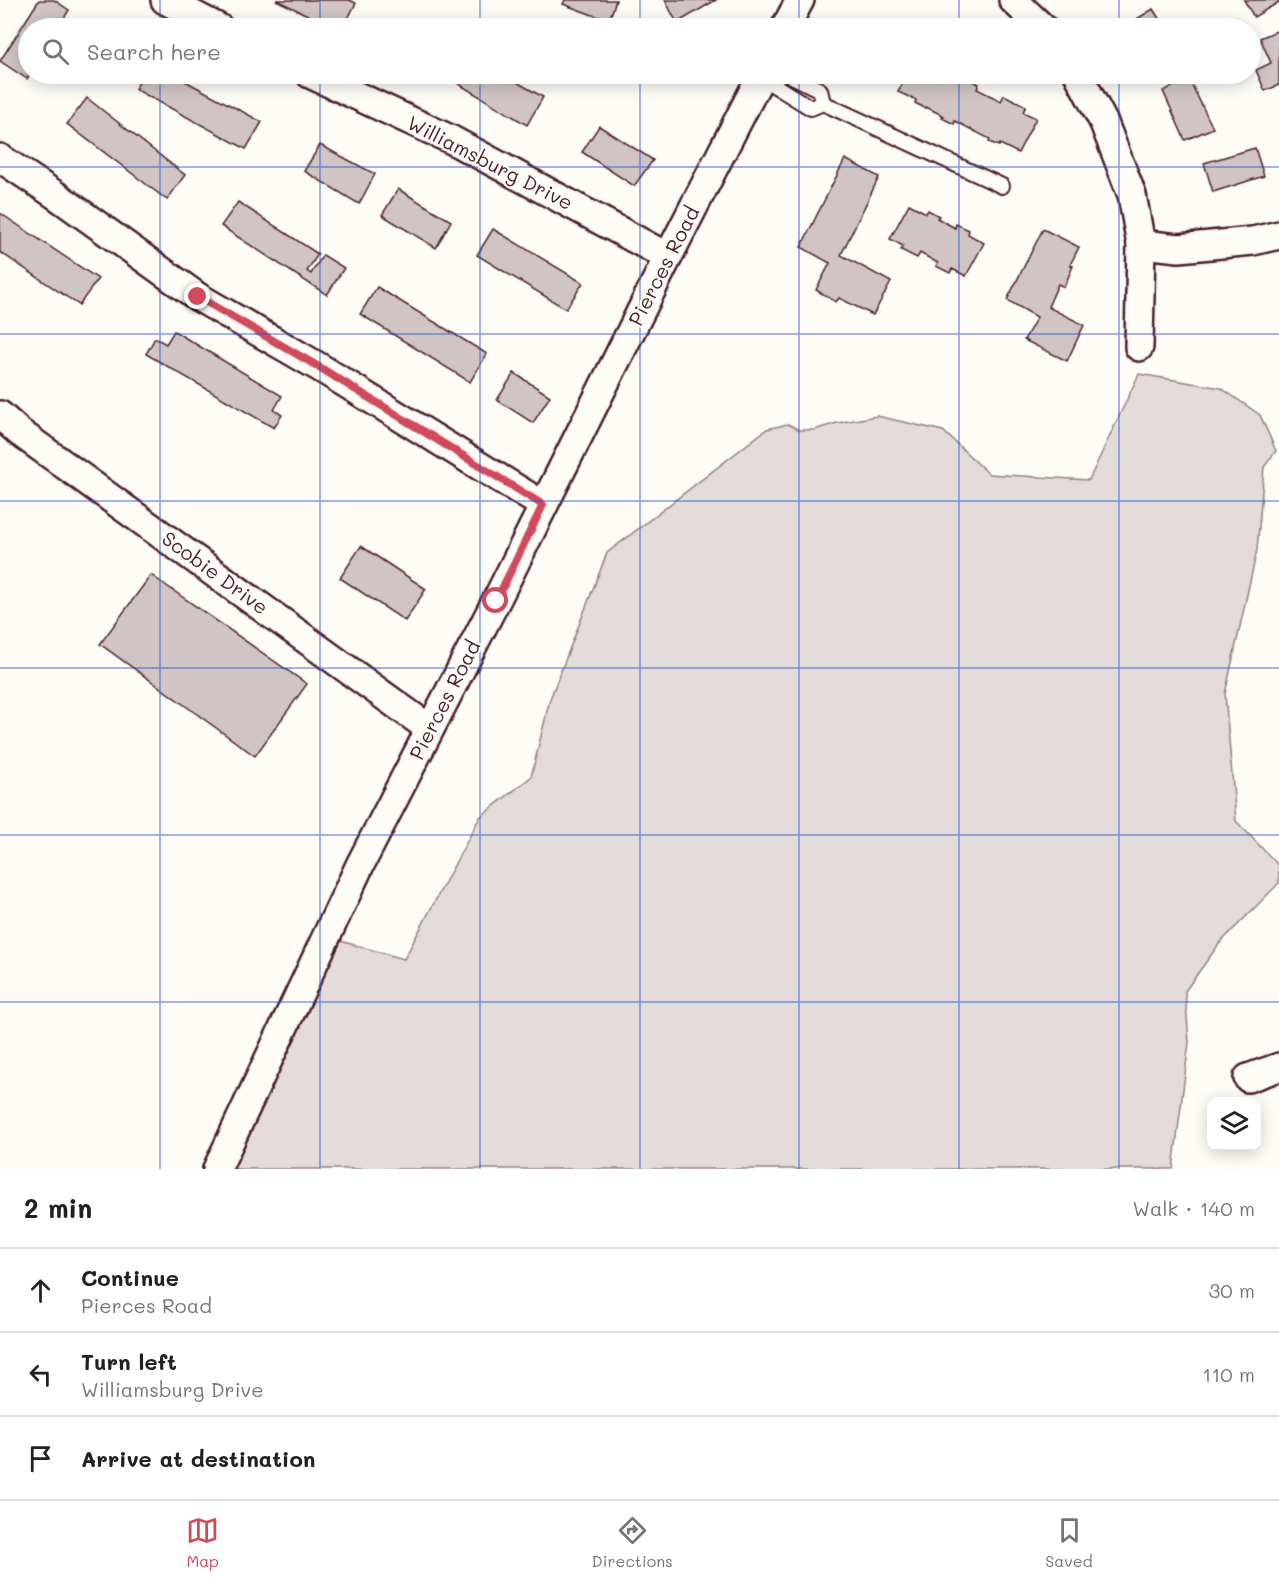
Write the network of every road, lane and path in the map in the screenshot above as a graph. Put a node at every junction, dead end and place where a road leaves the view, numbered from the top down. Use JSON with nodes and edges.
{"nodes":[{"id":1,"x":165,"y":0,"type":"edge"},
{"id":2,"x":800,"y":0,"type":"edge"},
{"id":3,"x":1013,"y":0,"type":"edge"},
{"id":4,"x":200,"y":18,"type":"edge"},
{"id":5,"x":790,"y":18,"type":"edge"},
{"id":6,"x":1032,"y":18,"type":"edge"},
{"id":7,"x":332,"y":84,"type":"edge"},
{"id":8,"x":757,"y":84,"type":"edge"},
{"id":9,"x":771,"y":84,"type":"edge"},
{"id":10,"x":808,"y":84,"type":"edge"},
{"id":11,"x":1083,"y":84,"type":"edge"},
{"id":12,"x":823,"y":104,"type":"junction"},
{"id":13,"x":0,"y":158,"type":"edge"},
{"id":14,"x":1002,"y":186,"type":"dead end"},
{"id":15,"x":1279,"y":235,"type":"edge"},
{"id":16,"x":1142,"y":244,"type":"junction"},
{"id":17,"x":668,"y":257,"type":"junction"},
{"id":18,"x":1139,"y":347,"type":"dead end"},
{"id":19,"x":0,"y":415,"type":"edge"},
{"id":20,"x":543,"y":505,"type":"junction"},
{"id":21,"x":430,"y":729,"type":"junction"},
{"id":22,"x":1279,"y":1067,"type":"edge"},
{"id":23,"x":1248,"y":1078,"type":"dead end"},
{"id":24,"x":217,"y":1169,"type":"edge"}],
"edges":[{"from":1,"to":4,"type":"street"},
{"from":2,"to":5,"type":"street"},
{"from":3,"to":6,"type":"street"},
{"from":7,"to":17,"type":"street","name":"Williamsburg Drive"},
{"from":8,"to":17,"type":"street","name":"Pierces Road"},
{"from":9,"to":12,"type":"lane"},
{"from":10,"to":12,"type":"lane"},
{"from":11,"to":16,"type":"street"},
{"from":12,"to":14,"type":"lane"},
{"from":13,"to":20,"type":"street"},
{"from":15,"to":16,"type":"street"},
{"from":16,"to":18,"type":"street"},
{"from":17,"to":20,"type":"street","name":"Pierces Road"},
{"from":19,"to":21,"type":"street","name":"Scobie Drive"},
{"from":20,"to":21,"type":"street","name":"Pierces Road"},
{"from":21,"to":24,"type":"street","name":"Pierces Road"},
{"from":22,"to":23,"type":"street"}]}
